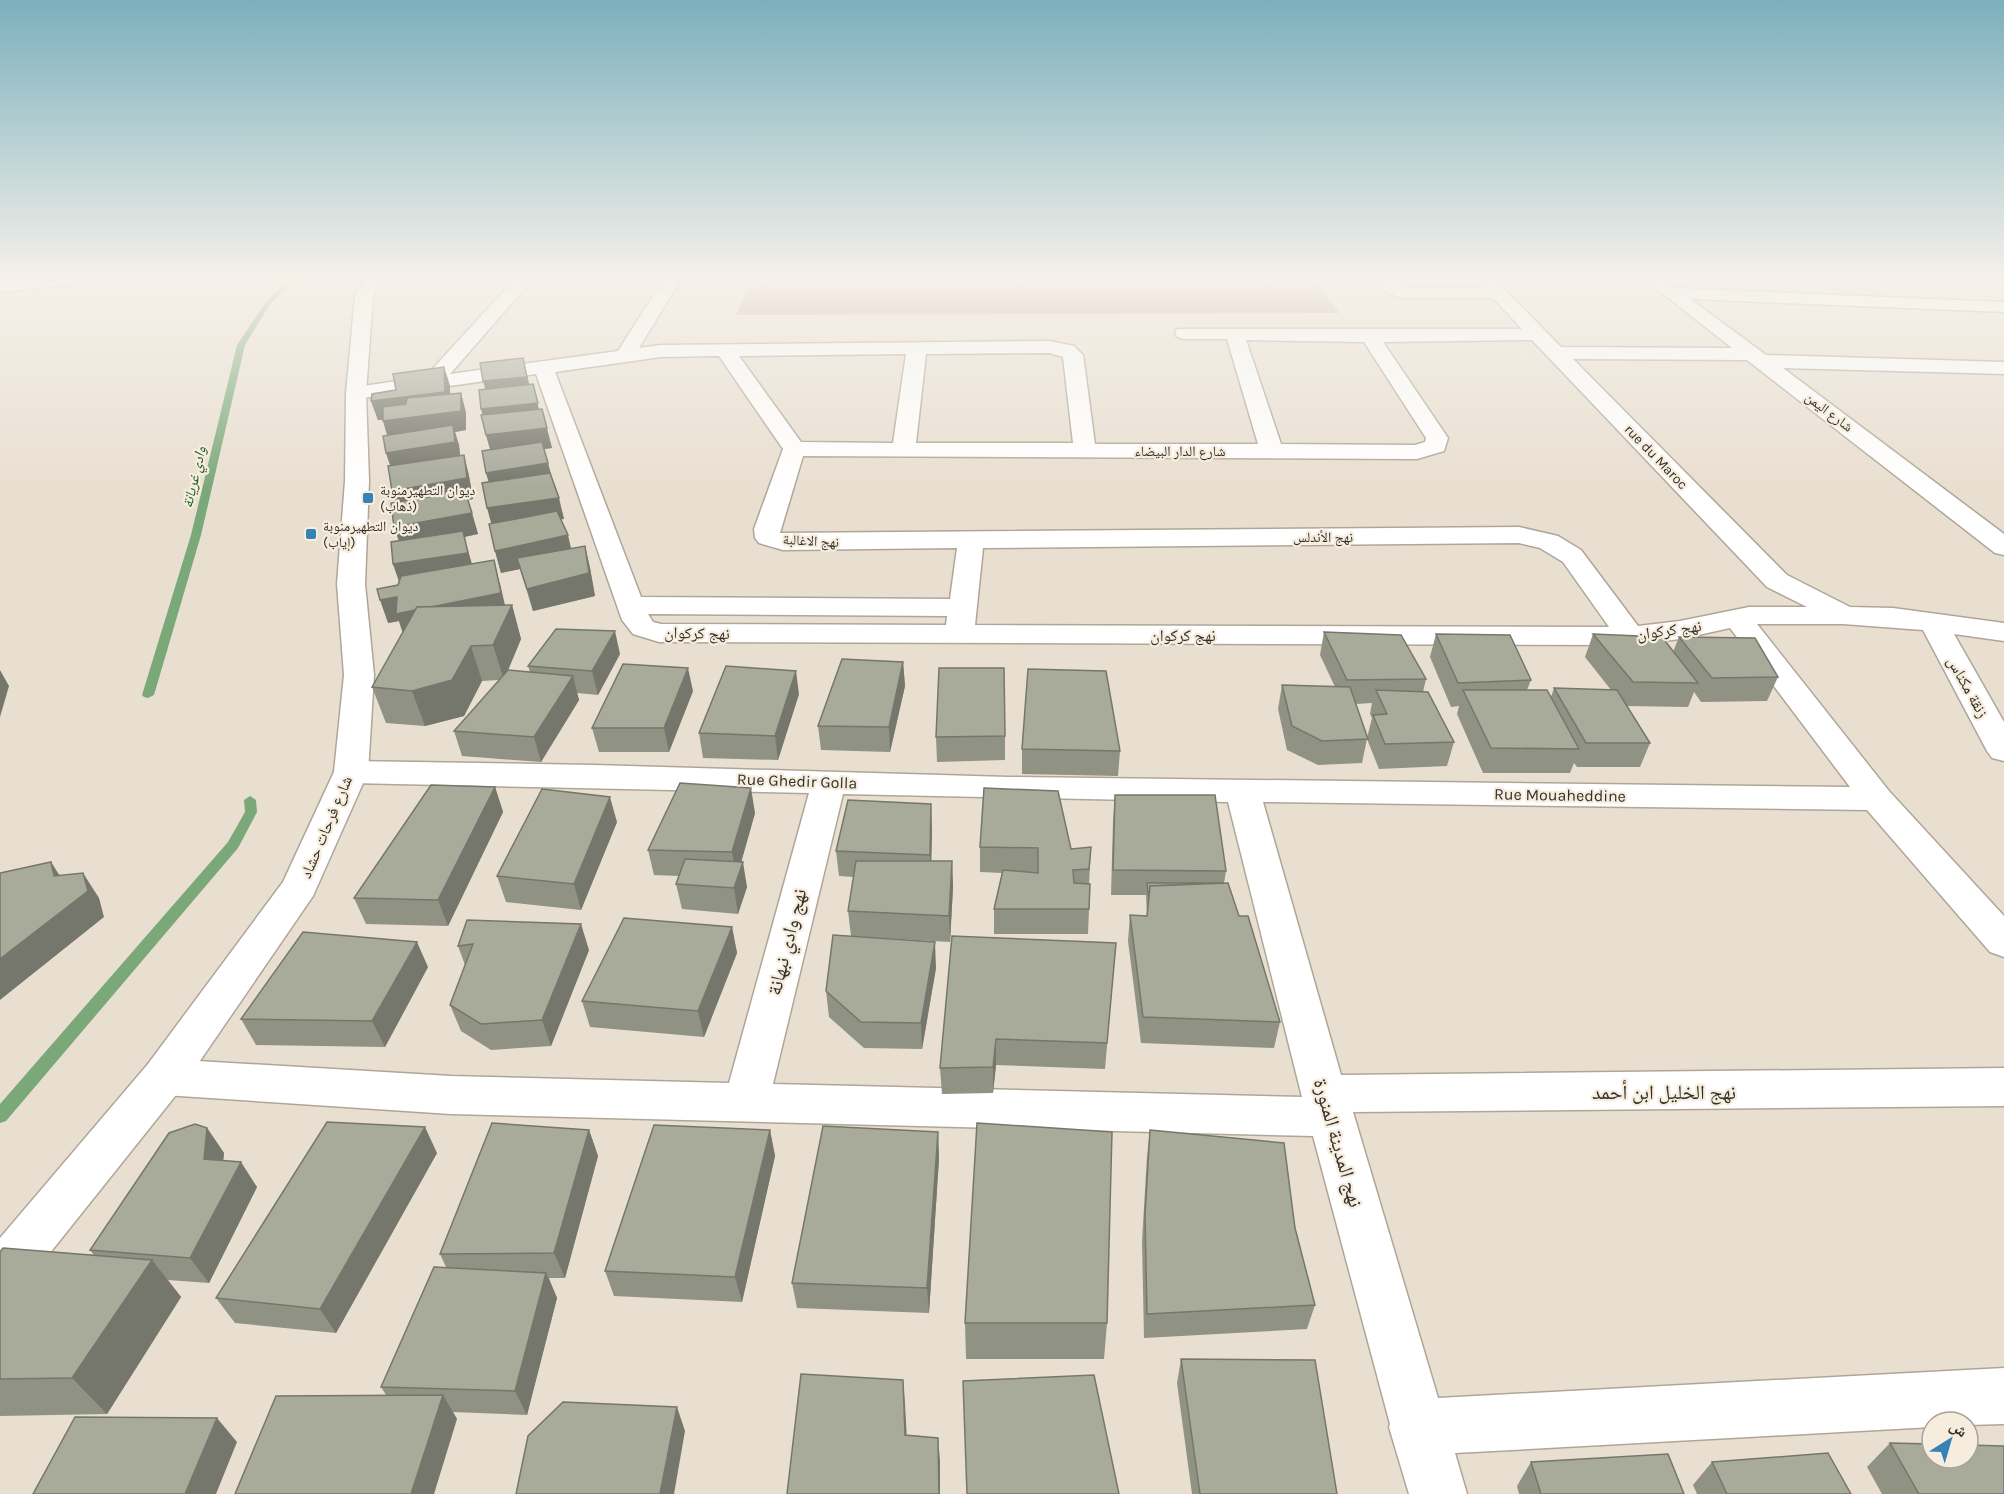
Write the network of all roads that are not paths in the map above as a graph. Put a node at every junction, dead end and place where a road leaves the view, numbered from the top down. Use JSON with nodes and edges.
{"nodes":[{"id":1,"x":360,"y":349,"type":"edge"},
{"id":2,"x":462,"y":349,"type":"edge"},
{"id":3,"x":629,"y":349,"type":"edge"},
{"id":4,"x":834,"y":349,"type":"edge"},
{"id":5,"x":917,"y":349,"type":"edge"},
{"id":6,"x":1059,"y":349,"type":"edge"},
{"id":7,"x":1240,"y":349,"type":"edge"},
{"id":8,"x":1378,"y":349,"type":"edge"},
{"id":9,"x":1552,"y":349,"type":"edge"},
{"id":10,"x":1745,"y":349,"type":"edge"},
{"id":11,"x":725,"y":351,"type":"junction"},
{"id":12,"x":1556,"y":353,"type":"junction"},
{"id":13,"x":626,"y":354,"type":"junction"},
{"id":14,"x":1757,"y":358,"type":"junction"},
{"id":15,"x":1983,"y":367,"type":"junction"},
{"id":16,"x":544,"y":368,"type":"junction"},
{"id":17,"x":2004,"y":368,"type":"edge"},
{"id":18,"x":433,"y":381,"type":"junction"},
{"id":19,"x":2004,"y":381,"type":"edge"},
{"id":20,"x":356,"y":393,"type":"junction"},
{"id":21,"x":794,"y":449,"type":"junction"},
{"id":22,"x":904,"y":449,"type":"junction"},
{"id":23,"x":1085,"y":451,"type":"junction"},
{"id":24,"x":1272,"y":452,"type":"junction"},
{"id":25,"x":971,"y":540,"type":"junction"},
{"id":26,"x":2004,"y":547,"type":"edge"},
{"id":27,"x":1777,"y":581,"type":"junction"},
{"id":28,"x":1843,"y":615,"type":"junction"},
{"id":29,"x":1744,"y":617,"type":"junction"},
{"id":30,"x":961,"y":622,"type":"junction"},
{"id":31,"x":1933,"y":622,"type":"junction"},
{"id":32,"x":2004,"y":632,"type":"edge"},
{"id":33,"x":1630,"y":636,"type":"junction"},
{"id":34,"x":2004,"y":751,"type":"edge"},
{"id":35,"x":351,"y":772,"type":"junction"},
{"id":36,"x":829,"y":782,"type":"junction"},
{"id":37,"x":1243,"y":791,"type":"junction"},
{"id":38,"x":1877,"y":799,"type":"junction"},
{"id":39,"x":2004,"y":942,"type":"edge"},
{"id":40,"x":164,"y":1077,"type":"junction"},
{"id":41,"x":2004,"y":1087,"type":"edge"},
{"id":42,"x":746,"y":1102,"type":"junction"},
{"id":43,"x":1328,"y":1105,"type":"junction"},
{"id":44,"x":0,"y":1276,"type":"edge"},
{"id":45,"x":2004,"y":1396,"type":"edge"},
{"id":46,"x":1418,"y":1427,"type":"junction"},
{"id":47,"x":1438,"y":1494,"type":"edge"}],
"edges":[{"from":1,"to":20,"type":"street","name":"شارع فرحات حشاد"},
{"from":2,"to":18,"type":"street"},
{"from":3,"to":13,"type":"street"},
{"from":4,"to":11,"type":"street"},
{"from":5,"to":22,"type":"street"},
{"from":6,"to":23,"type":"street"},
{"from":7,"to":24,"type":"street"},
{"from":8,"to":24,"type":"street","name":"شارع الدار البيضاء"},
{"from":9,"to":12,"type":"street","name":"rue du Maroc"},
{"from":10,"to":14,"type":"street","name":"شارع اليمن"},
{"from":11,"to":13,"type":"street"},
{"from":11,"to":21,"type":"street"},
{"from":12,"to":14,"type":"street"},
{"from":12,"to":27,"type":"street","name":"rue du Maroc"},
{"from":13,"to":16,"type":"street"},
{"from":14,"to":15,"type":"street"},
{"from":14,"to":26,"type":"street","name":"شارع اليمن"},
{"from":15,"to":17,"type":"street"},
{"from":15,"to":19,"type":"street"},
{"from":16,"to":18,"type":"street"},
{"from":16,"to":30,"type":"street","name":"نهج كركوان"},
{"from":18,"to":20,"type":"street"},
{"from":20,"to":35,"type":"street","name":"شارع فرحات حشاد"},
{"from":21,"to":22,"type":"street","name":"شارع الدار البيضاء"},
{"from":21,"to":25,"type":"street","name":"نهج الاغالبة"},
{"from":22,"to":23,"type":"street","name":"شارع الدار البيضاء"},
{"from":23,"to":24,"type":"street","name":"شارع الدار البيضاء"},
{"from":25,"to":30,"type":"street"},
{"from":25,"to":33,"type":"street","name":"نهج الأندلس"},
{"from":27,"to":28,"type":"street","name":"rue du Maroc"},
{"from":27,"to":29,"type":"street"},
{"from":28,"to":29,"type":"street","name":"rue du Maroc"},
{"from":28,"to":31,"type":"street","name":"rue du Maroc"},
{"from":29,"to":33,"type":"street","name":"نهج كركوان"},
{"from":29,"to":38,"type":"street"},
{"from":30,"to":33,"type":"street","name":"نهج كركوان"},
{"from":31,"to":32,"type":"street","name":"rue du Maroc"},
{"from":31,"to":34,"type":"street","name":"زنقة مكناس"},
{"from":35,"to":36,"type":"street","name":"Rue Ghedir Golla"},
{"from":35,"to":40,"type":"street","name":"شارع فرحات حشاد"},
{"from":36,"to":37,"type":"street","name":"Rue Ghedir Golla"},
{"from":36,"to":42,"type":"street","name":"نهج وادي نبهانة"},
{"from":37,"to":38,"type":"street","name":"Rue Mouaheddine"},
{"from":37,"to":43,"type":"street","name":"نهج المدينة المنورة"},
{"from":38,"to":39,"type":"street"},
{"from":40,"to":42,"type":"street","name":"نهج الخليل ابن أحمد"},
{"from":40,"to":44,"type":"street","name":"شارع فرحات حشاد"},
{"from":41,"to":43,"type":"street","name":"نهج الخليل ابن أحمد"},
{"from":42,"to":43,"type":"street","name":"نهج الخليل ابن أحمد"},
{"from":43,"to":46,"type":"street","name":"نهج المدينة المنورة"},
{"from":45,"to":46,"type":"street"},
{"from":46,"to":47,"type":"street","name":"نهج المدينة المنورة"}]}
